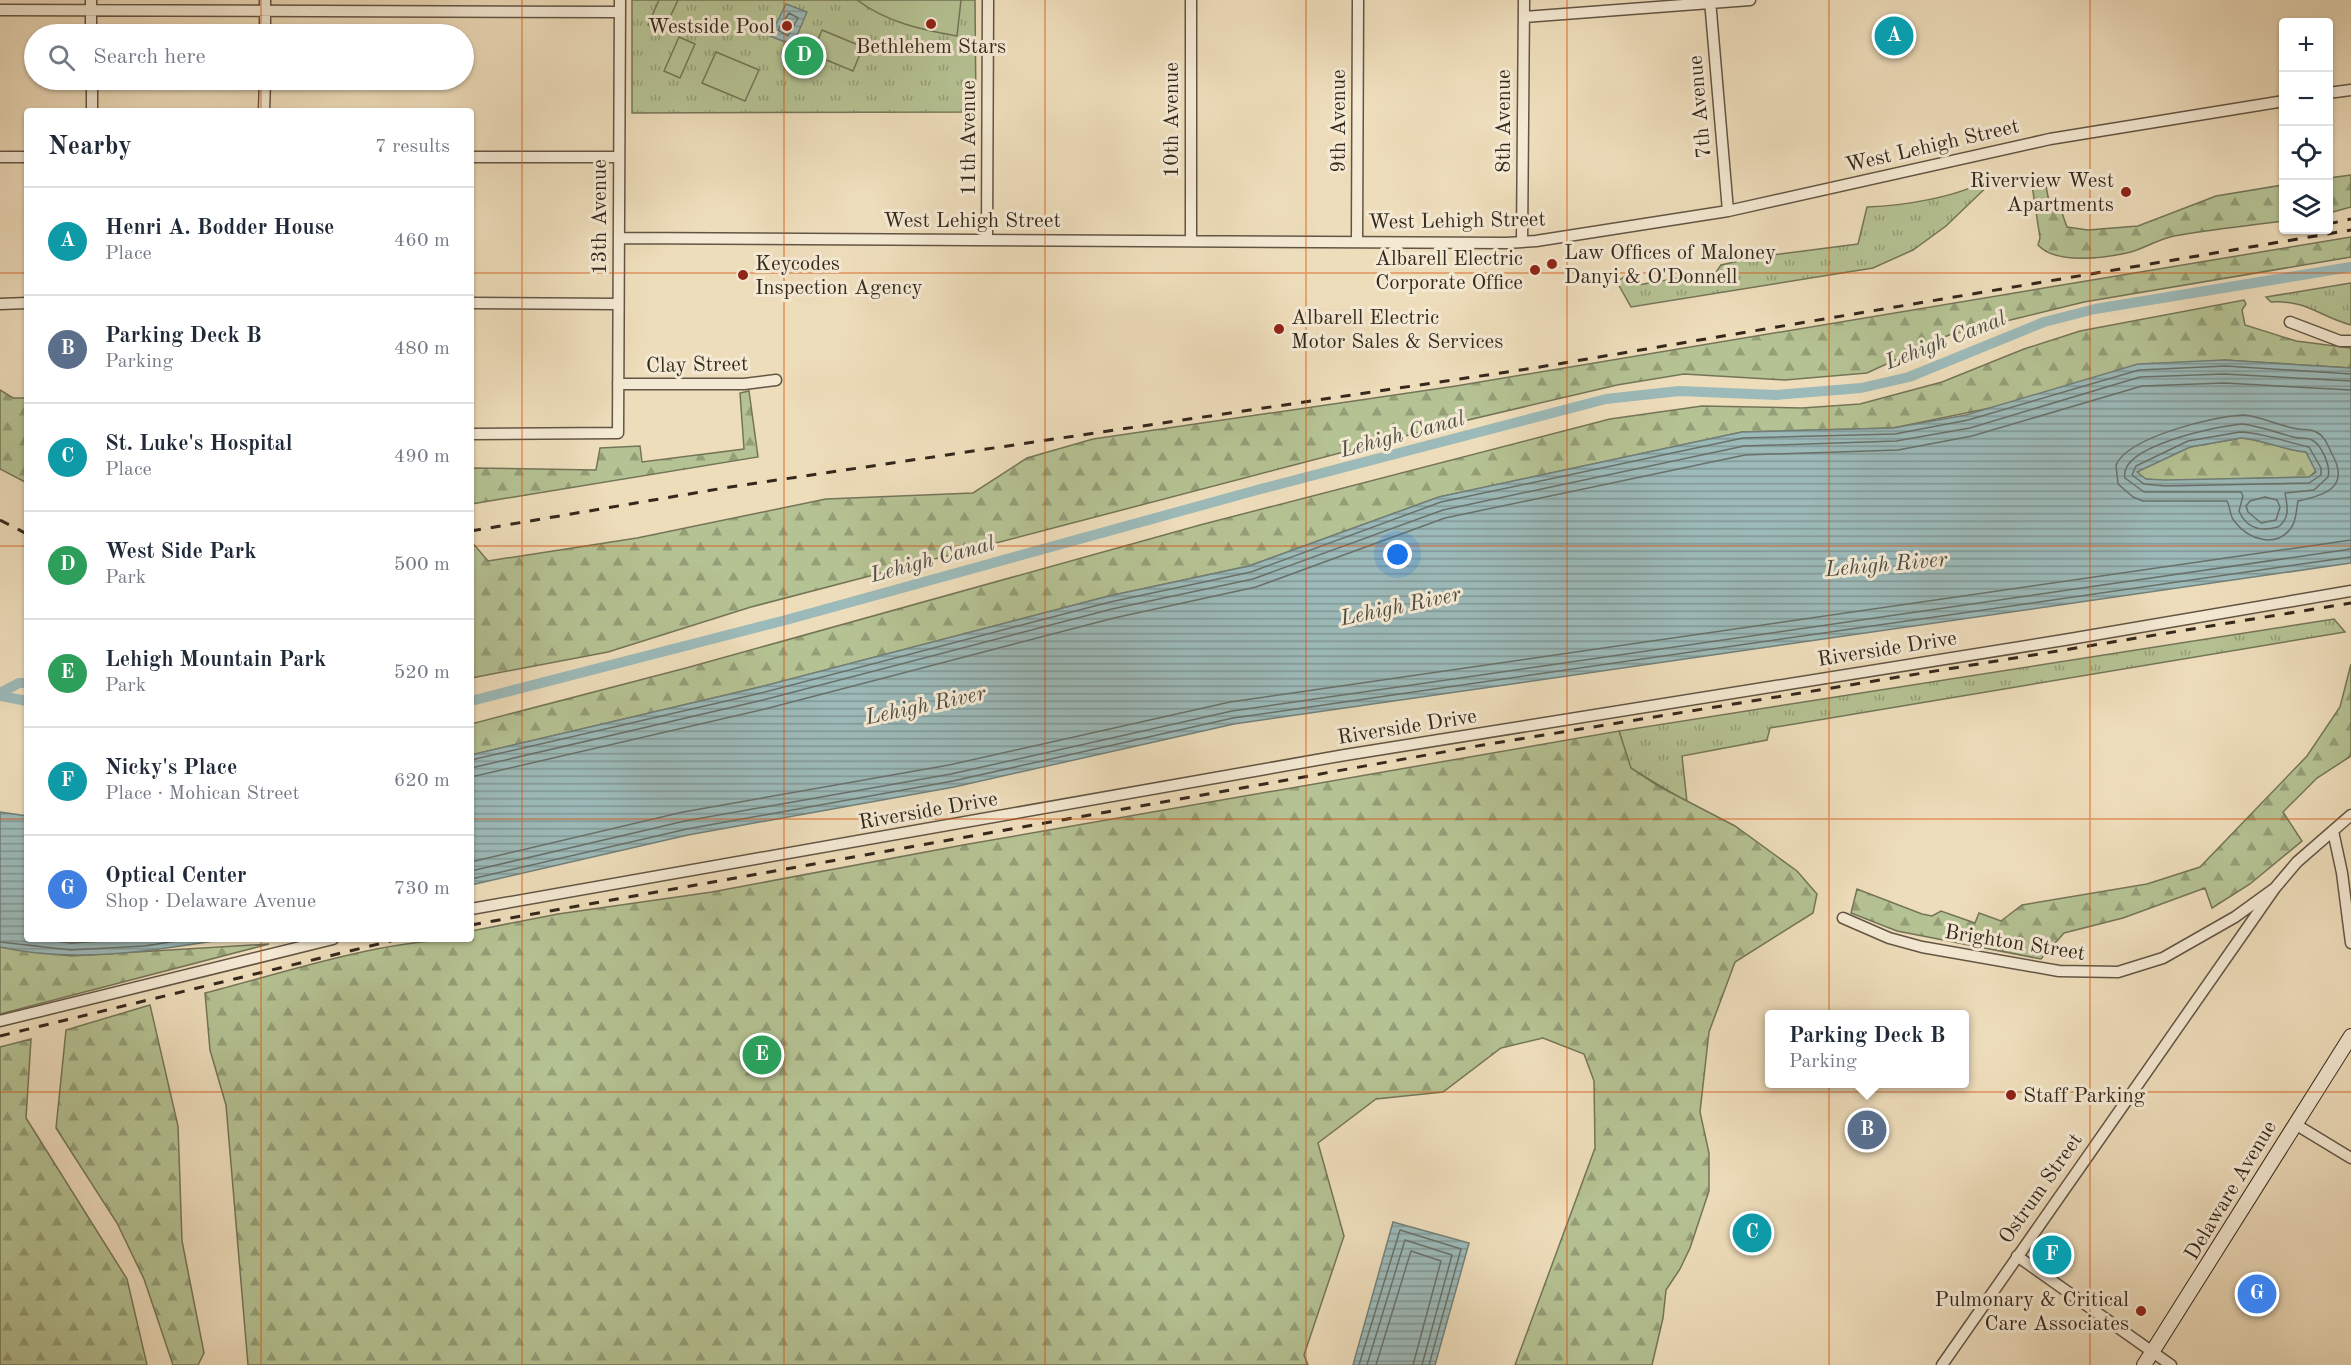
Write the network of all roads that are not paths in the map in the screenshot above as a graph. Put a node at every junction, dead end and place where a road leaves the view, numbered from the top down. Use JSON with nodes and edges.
{"nodes":[{"id":1,"x":620,"y":0,"type":"edge"},
{"id":2,"x":988,"y":0,"type":"edge"},
{"id":3,"x":1191,"y":0,"type":"edge"},
{"id":4,"x":1358,"y":0,"type":"edge"},
{"id":5,"x":1524,"y":0,"type":"edge"},
{"id":6,"x":1750,"y":0,"type":"edge"},
{"id":7,"x":1710,"y":2,"type":"edge"},
{"id":8,"x":91,"y":5,"type":"edge"},
{"id":9,"x":265,"y":5,"type":"edge"},
{"id":10,"x":0,"y":10,"type":"edge"},
{"id":11,"x":620,"y":12,"type":"junction"},
{"id":12,"x":1524,"y":17,"type":"junction"},
{"id":13,"x":91,"y":24,"type":"edge"},
{"id":14,"x":265,"y":24,"type":"edge"},
{"id":15,"x":92,"y":90,"type":"edge"},
{"id":16,"x":265,"y":90,"type":"edge"},
{"id":17,"x":2351,"y":90,"type":"edge"},
{"id":18,"x":2333,"y":92,"type":"edge"},
{"id":19,"x":2279,"y":102,"type":"edge"},
{"id":20,"x":92,"y":108,"type":"edge"},
{"id":21,"x":264,"y":108,"type":"edge"},
{"id":22,"x":0,"y":157,"type":"edge"},
{"id":23,"x":24,"y":157,"type":"edge"},
{"id":24,"x":619,"y":157,"type":"junction"},
{"id":25,"x":474,"y":158,"type":"edge"},
{"id":26,"x":1728,"y":210,"type":"junction"},
{"id":27,"x":619,"y":238,"type":"junction"},
{"id":28,"x":987,"y":240,"type":"junction"},
{"id":29,"x":1191,"y":240,"type":"junction"},
{"id":30,"x":1357,"y":241,"type":"junction"},
{"id":31,"x":1522,"y":242,"type":"junction"},
{"id":32,"x":24,"y":303,"type":"edge"},
{"id":33,"x":474,"y":303,"type":"edge"},
{"id":34,"x":0,"y":304,"type":"edge"},
{"id":35,"x":618,"y":304,"type":"junction"},
{"id":36,"x":2290,"y":322,"type":"dead end"},
{"id":37,"x":2351,"y":341,"type":"edge"},
{"id":38,"x":776,"y":380,"type":"dead end"},
{"id":39,"x":618,"y":384,"type":"junction"},
{"id":40,"x":474,"y":434,"type":"edge"},
{"id":41,"x":2351,"y":591,"type":"edge"},
{"id":42,"x":2351,"y":815,"type":"edge"},
{"id":43,"x":2333,"y":831,"type":"junction"},
{"id":44,"x":2275,"y":888,"type":"junction"},
{"id":45,"x":474,"y":908,"type":"edge"},
{"id":46,"x":1843,"y":918,"type":"dead end"},
{"id":47,"x":321,"y":942,"type":"edge"},
{"id":48,"x":2351,"y":943,"type":"edge"},
{"id":49,"x":0,"y":1021,"type":"edge"},
{"id":50,"x":2351,"y":1036,"type":"edge"},
{"id":51,"x":2295,"y":1124,"type":"junction"},
{"id":52,"x":2351,"y":1158,"type":"edge"},
{"id":53,"x":2017,"y":1256,"type":"junction"},
{"id":54,"x":2153,"y":1353,"type":"junction"},
{"id":55,"x":1942,"y":1365,"type":"edge"},
{"id":56,"x":2144,"y":1365,"type":"edge"},
{"id":57,"x":2171,"y":1365,"type":"edge"}],
"edges":[{"from":1,"to":11,"type":"street","name":"13th Avenue"},
{"from":2,"to":28,"type":"street","name":"11th Avenue"},
{"from":3,"to":29,"type":"street","name":"10th Avenue"},
{"from":4,"to":30,"type":"street","name":"9th Avenue"},
{"from":5,"to":12,"type":"street","name":"8th Avenue"},
{"from":6,"to":7,"type":"street"},
{"from":7,"to":12,"type":"street"},
{"from":7,"to":26,"type":"street","name":"7th Avenue"},
{"from":8,"to":9,"type":"street"},
{"from":8,"to":10,"type":"street"},
{"from":8,"to":13,"type":"street"},
{"from":9,"to":11,"type":"street"},
{"from":9,"to":14,"type":"street"},
{"from":11,"to":24,"type":"street","name":"13th Avenue"},
{"from":12,"to":31,"type":"street","name":"8th Avenue"},
{"from":15,"to":20,"type":"street"},
{"from":16,"to":21,"type":"street"},
{"from":17,"to":18,"type":"street"},
{"from":19,"to":26,"type":"street","name":"West Lehigh Street"},
{"from":22,"to":23,"type":"street"},
{"from":24,"to":25,"type":"street"},
{"from":24,"to":27,"type":"street","name":"13th Avenue"},
{"from":26,"to":31,"type":"street","name":"West Lehigh Street"},
{"from":27,"to":28,"type":"street","name":"West Lehigh Street"},
{"from":27,"to":35,"type":"street","name":"13th Avenue"},
{"from":28,"to":29,"type":"street","name":"West Lehigh Street"},
{"from":29,"to":30,"type":"street","name":"West Lehigh Street"},
{"from":30,"to":31,"type":"street","name":"West Lehigh Street"},
{"from":32,"to":34,"type":"street"},
{"from":33,"to":35,"type":"street"},
{"from":35,"to":39,"type":"street","name":"13th Avenue"},
{"from":36,"to":37,"type":"street"},
{"from":38,"to":39,"type":"street","name":"Clay Street"},
{"from":39,"to":40,"type":"street","name":"13th Avenue"},
{"from":41,"to":45,"type":"street","name":"Riverside Drive"},
{"from":42,"to":43,"type":"street","name":"Brighton Street"},
{"from":43,"to":44,"type":"street","name":"Brighton Street"},
{"from":43,"to":48,"type":"street"},
{"from":44,"to":46,"type":"street","name":"Brighton Street"},
{"from":44,"to":53,"type":"street","name":"Ostrum Street"},
{"from":47,"to":49,"type":"street"},
{"from":50,"to":51,"type":"main road","name":"Delaware Avenue"},
{"from":51,"to":52,"type":"street"},
{"from":51,"to":54,"type":"main road","name":"Delaware Avenue"},
{"from":53,"to":54,"type":"street"},
{"from":53,"to":55,"type":"street","name":"Ostrum Street"},
{"from":54,"to":56,"type":"main road","name":"Delaware Avenue"},
{"from":54,"to":57,"type":"street"}]}
